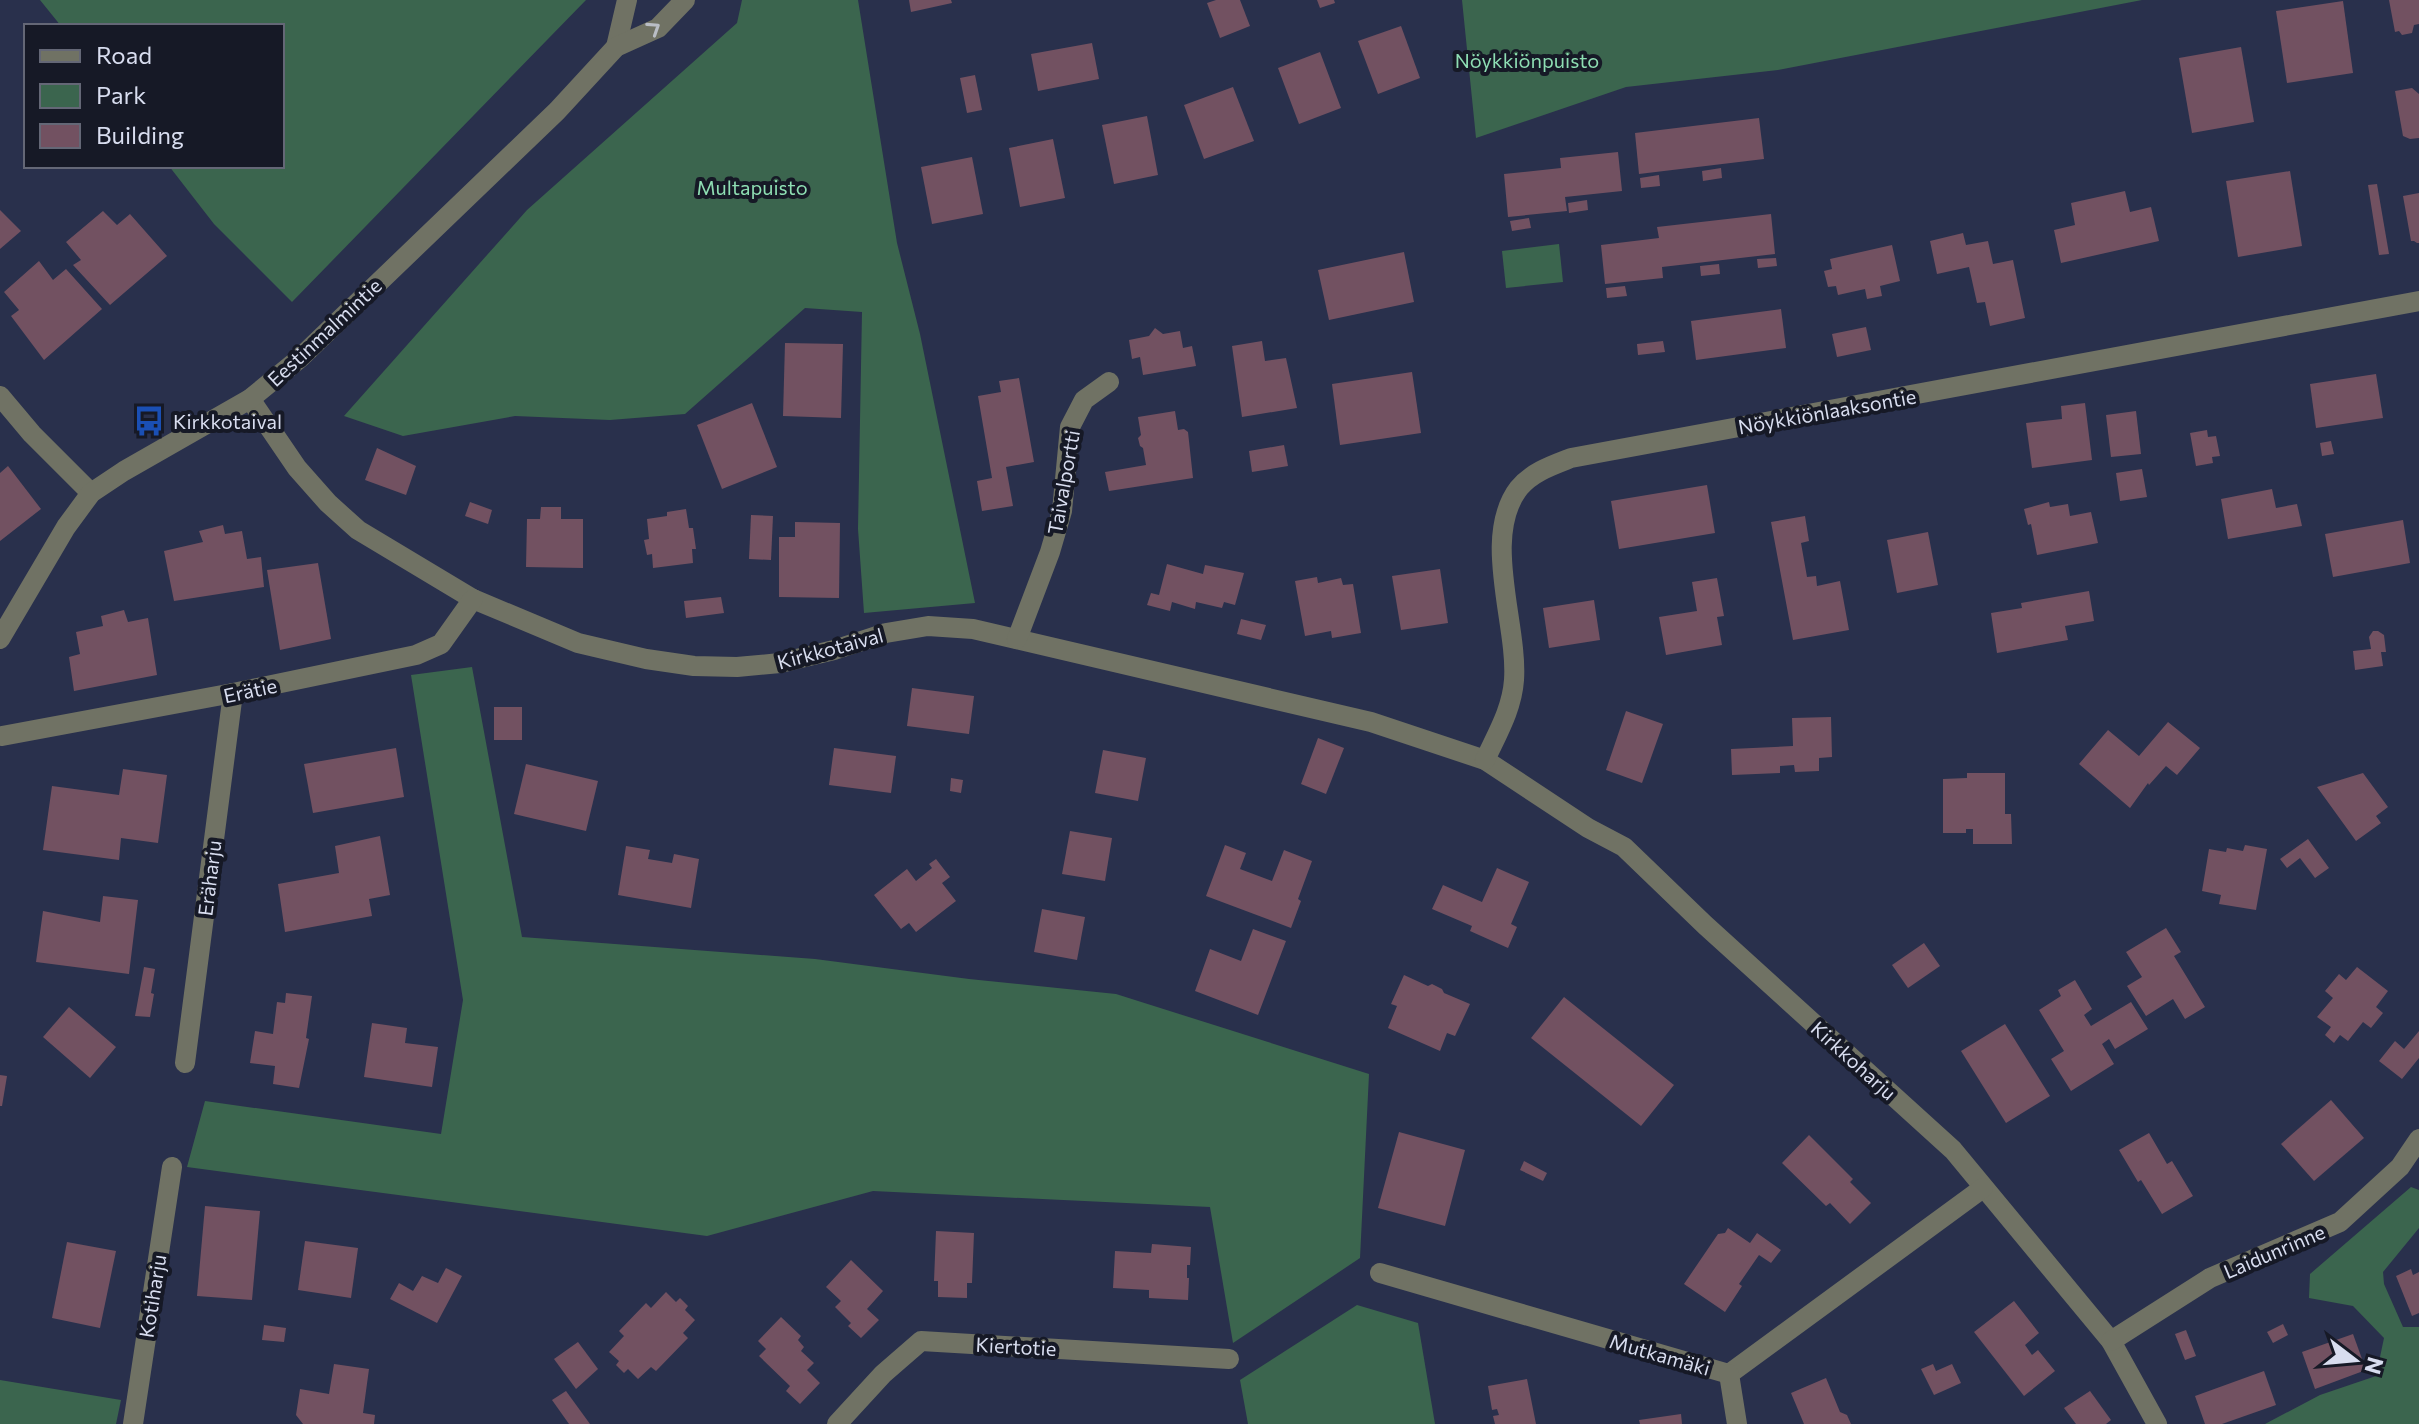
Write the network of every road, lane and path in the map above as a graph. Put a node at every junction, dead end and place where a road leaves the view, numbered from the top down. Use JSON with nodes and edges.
{"nodes":[{"id":1,"x":627,"y":0,"type":"edge"},
{"id":2,"x":685,"y":0,"type":"edge"},
{"id":3,"x":616,"y":47,"type":"junction"},
{"id":4,"x":2419,"y":301,"type":"edge"},
{"id":5,"x":1109,"y":382,"type":"dead end"},
{"id":6,"x":0,"y":396,"type":"edge"},
{"id":7,"x":250,"y":399,"type":"junction"},
{"id":8,"x":91,"y":493,"type":"junction"},
{"id":9,"x":473,"y":599,"type":"junction"},
{"id":10,"x":0,"y":639,"type":"edge"},
{"id":11,"x":1017,"y":639,"type":"junction"},
{"id":12,"x":233,"y":693,"type":"junction"},
{"id":13,"x":2,"y":736,"type":"dead end"},
{"id":14,"x":1485,"y":760,"type":"junction"},
{"id":15,"x":185,"y":1063,"type":"dead end"},
{"id":16,"x":2419,"y":1139,"type":"edge"},
{"id":17,"x":172,"y":1167,"type":"dead end"},
{"id":18,"x":1983,"y":1188,"type":"junction"},
{"id":19,"x":1380,"y":1273,"type":"dead end"},
{"id":20,"x":2111,"y":1341,"type":"junction"},
{"id":21,"x":1229,"y":1359,"type":"dead end"},
{"id":22,"x":1729,"y":1374,"type":"junction"},
{"id":23,"x":133,"y":1424,"type":"edge"},
{"id":24,"x":837,"y":1424,"type":"edge"},
{"id":25,"x":1737,"y":1424,"type":"edge"},
{"id":26,"x":2157,"y":1424,"type":"edge"}],
"edges":[{"from":1,"to":3,"type":"street","name":"Eestinmalmintie"},
{"from":3,"to":2,"type":"street","name":"Eestinmalmintie","one_way":true},
{"from":3,"to":7,"type":"street","name":"Eestinmalmintie"},
{"from":4,"to":14,"type":"street","name":"Nöykkiönlaaksontie"},
{"from":5,"to":11,"type":"street","name":"Taivalportti"},
{"from":6,"to":8,"type":"street"},
{"from":7,"to":8,"type":"street","name":"Eestinmalmintie"},
{"from":7,"to":9,"type":"street","name":"Kirkkotaival"},
{"from":8,"to":10,"type":"street","name":"Eestinmalmintie"},
{"from":9,"to":11,"type":"street","name":"Kirkkotaival"},
{"from":9,"to":12,"type":"street","name":"Erätie"},
{"from":11,"to":14,"type":"street","name":"Kirkkotaival"},
{"from":12,"to":13,"type":"street","name":"Erätie"},
{"from":12,"to":15,"type":"street","name":"Eräharju"},
{"from":14,"to":18,"type":"street","name":"Kirkkoharju"},
{"from":16,"to":20,"type":"street","name":"Laidunrinne"},
{"from":17,"to":23,"type":"street","name":"Kotiharju"},
{"from":18,"to":20,"type":"street","name":"Kirkkoharju"},
{"from":18,"to":22,"type":"street","name":"Mutkamäki"},
{"from":19,"to":22,"type":"street","name":"Mutkamäki"},
{"from":20,"to":26,"type":"street","name":"Kirkkoharju"},
{"from":21,"to":24,"type":"street","name":"Kiertotie"},
{"from":22,"to":25,"type":"street"}]}
